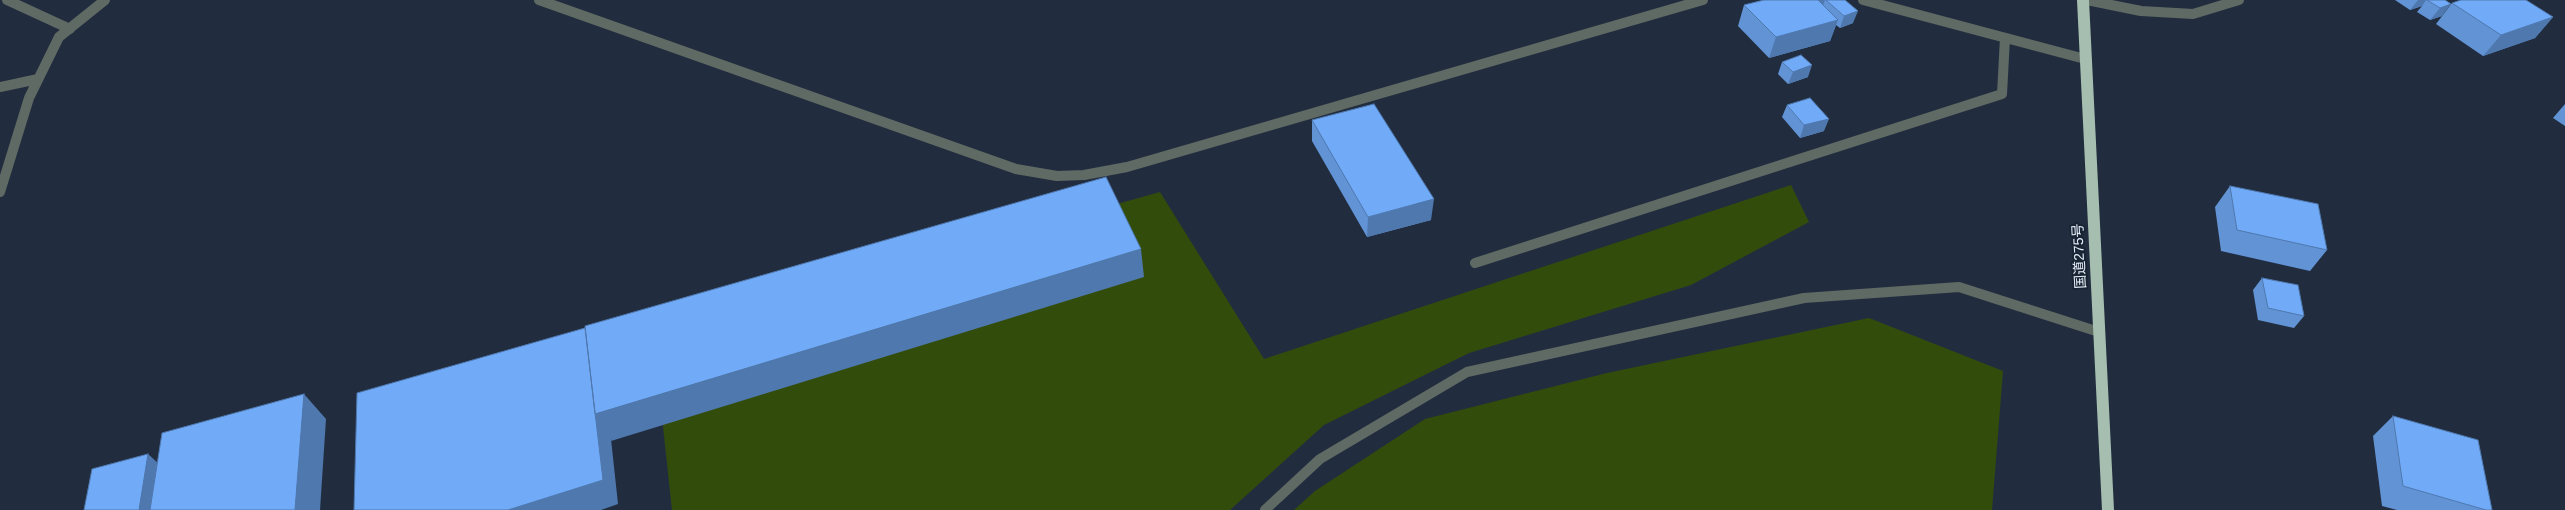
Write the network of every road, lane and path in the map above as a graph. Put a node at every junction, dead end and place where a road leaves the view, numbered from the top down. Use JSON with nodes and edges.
{"nodes":[{"id":1,"x":7,"y":0,"type":"edge"},
{"id":2,"x":105,"y":0,"type":"edge"},
{"id":3,"x":539,"y":0,"type":"edge"},
{"id":4,"x":1703,"y":0,"type":"edge"},
{"id":5,"x":1863,"y":0,"type":"edge"},
{"id":6,"x":2083,"y":0,"type":"edge"},
{"id":7,"x":2087,"y":0,"type":"edge"},
{"id":8,"x":2239,"y":0,"type":"edge"},
{"id":9,"x":70,"y":29,"type":"junction"},
{"id":10,"x":2005,"y":38,"type":"junction"},
{"id":11,"x":2085,"y":59,"type":"junction"},
{"id":12,"x":38,"y":79,"type":"junction"},
{"id":13,"x":0,"y":87,"type":"edge"},
{"id":14,"x":0,"y":192,"type":"edge"},
{"id":15,"x":1475,"y":263,"type":"dead end"},
{"id":16,"x":2100,"y":332,"type":"junction"},
{"id":17,"x":1265,"y":510,"type":"edge"},
{"id":18,"x":2108,"y":510,"type":"edge"}],
"edges":[{"from":1,"to":9,"type":"street"},
{"from":2,"to":9,"type":"street"},
{"from":3,"to":4,"type":"street"},
{"from":5,"to":10,"type":"street"},
{"from":6,"to":11,"type":"highway","name":"国道275号"},
{"from":7,"to":8,"type":"street"},
{"from":9,"to":12,"type":"street"},
{"from":10,"to":11,"type":"street"},
{"from":10,"to":15,"type":"street"},
{"from":11,"to":16,"type":"highway","name":"国道275号"},
{"from":12,"to":13,"type":"street"},
{"from":12,"to":14,"type":"street"},
{"from":16,"to":17,"type":"street"},
{"from":16,"to":18,"type":"highway","name":"国道275号"}]}
